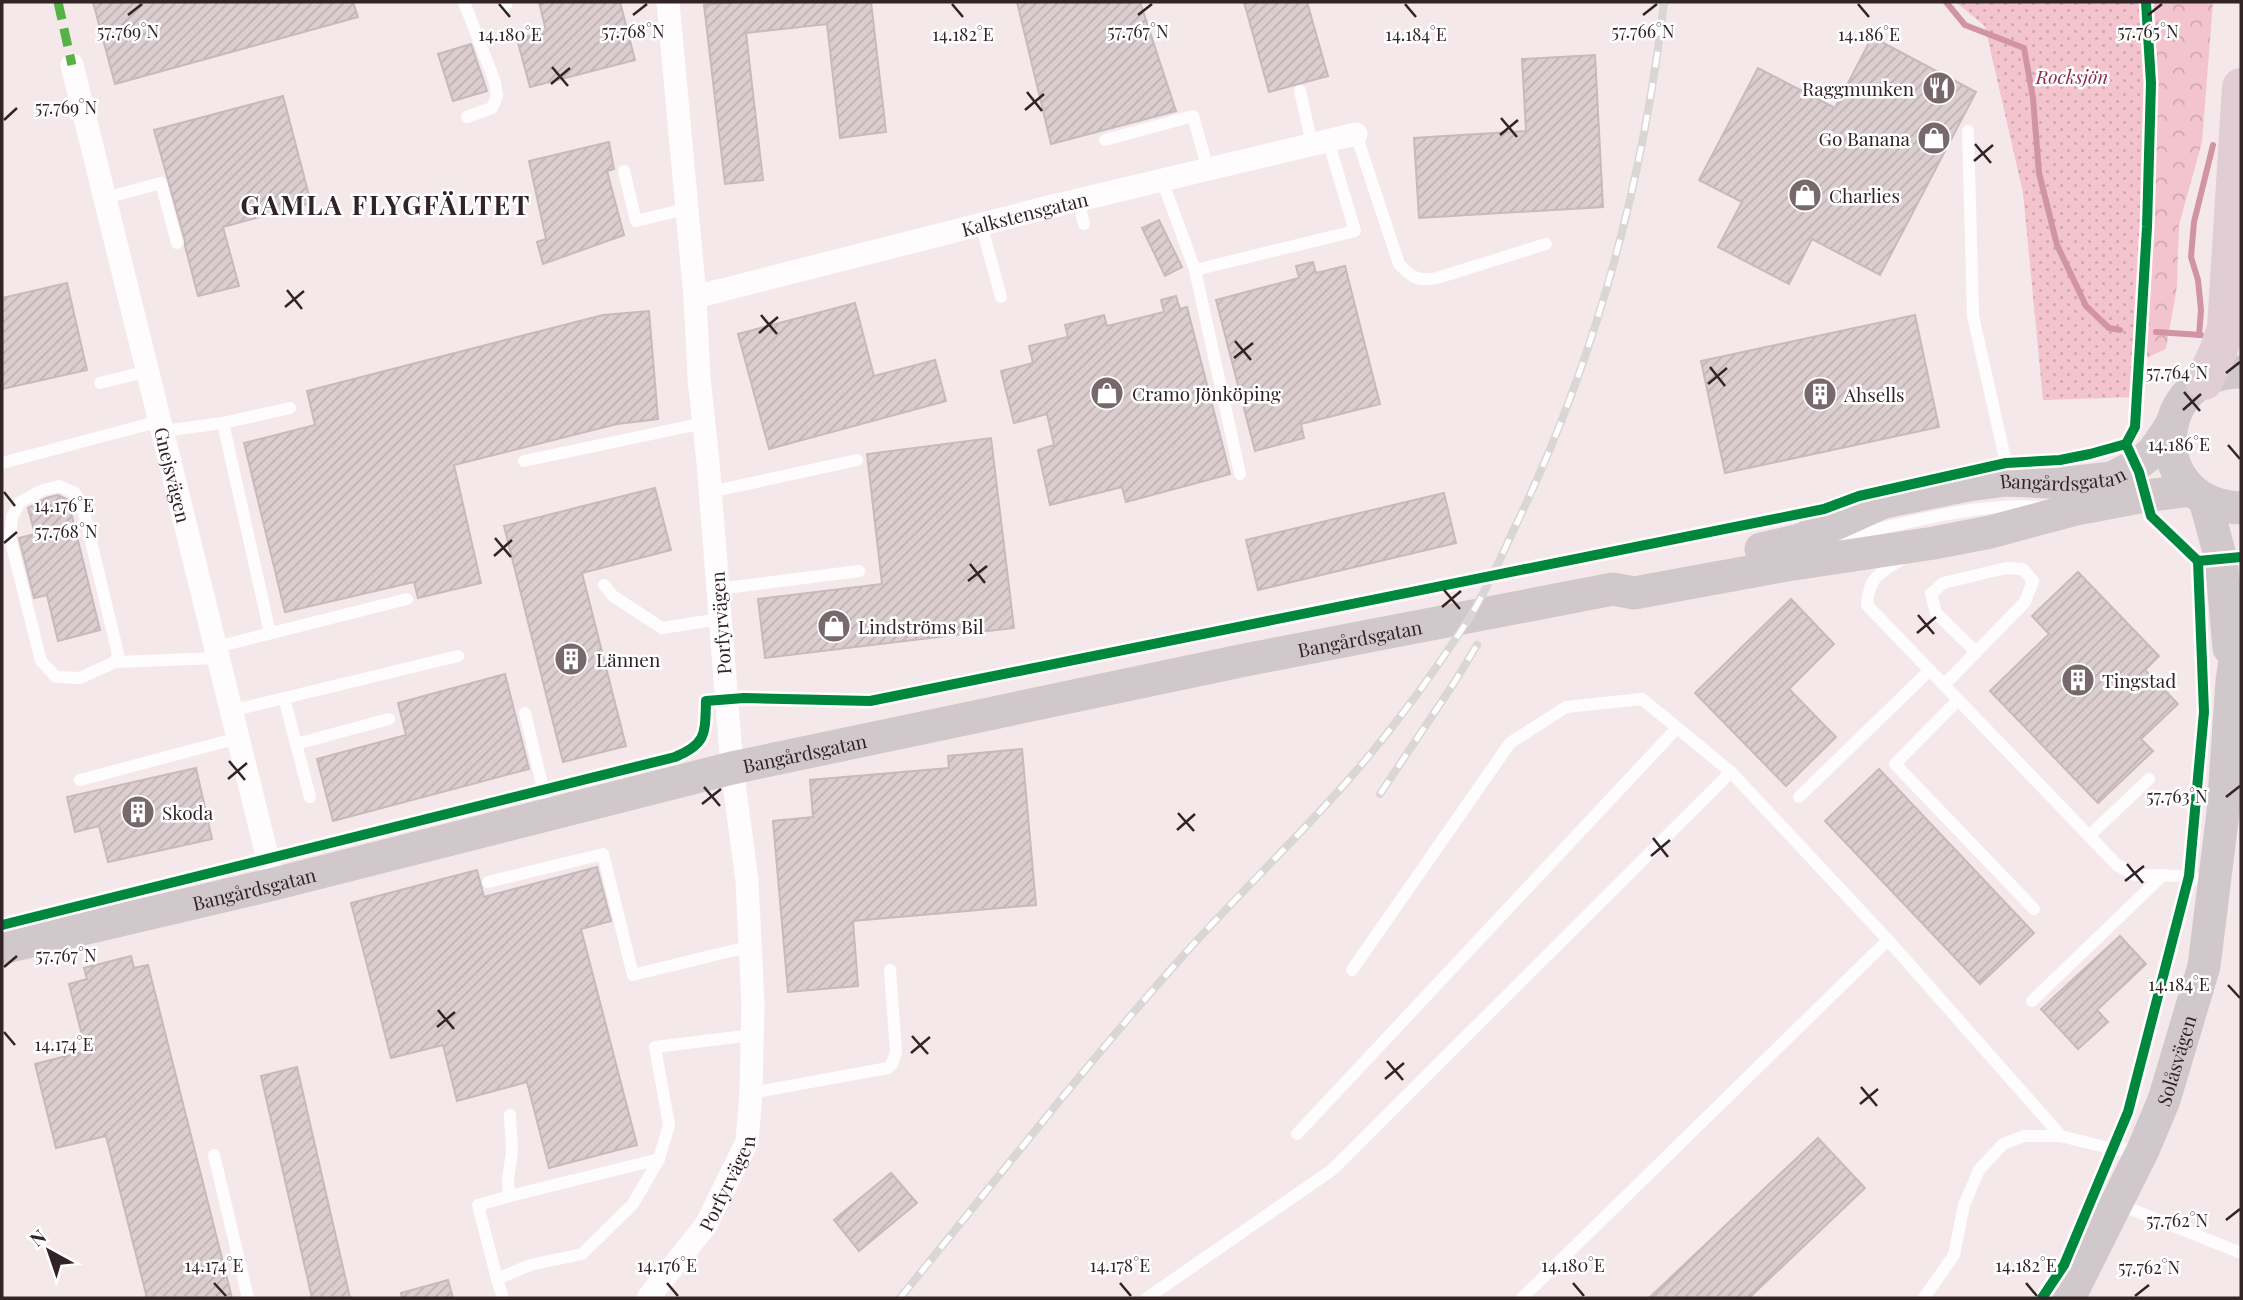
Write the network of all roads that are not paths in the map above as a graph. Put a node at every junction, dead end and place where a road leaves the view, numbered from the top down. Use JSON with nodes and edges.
{"nodes":[{"id":1,"x":464,"y":2,"type":"edge"},
{"id":2,"x":668,"y":2,"type":"edge"},
{"id":3,"x":72,"y":65,"type":"dead end"},
{"id":4,"x":2241,"y":87,"type":"edge"},
{"id":5,"x":1300,"y":91,"type":"dead end"},
{"id":6,"x":467,"y":117,"type":"dead end"},
{"id":7,"x":1968,"y":131,"type":"dead end"},
{"id":8,"x":1356,"y":134,"type":"joint"},
{"id":9,"x":1105,"y":140,"type":"dead end"},
{"id":10,"x":1320,"y":142,"type":"junction"},
{"id":11,"x":1208,"y":169,"type":"junction"},
{"id":12,"x":624,"y":171,"type":"dead end"},
{"id":13,"x":1162,"y":180,"type":"junction"},
{"id":14,"x":105,"y":198,"type":"junction"},
{"id":15,"x":1078,"y":200,"type":"junction"},
{"id":16,"x":687,"y":209,"type":"junction"},
{"id":17,"x":981,"y":224,"type":"junction"},
{"id":18,"x":1084,"y":224,"type":"dead end"},
{"id":19,"x":177,"y":243,"type":"dead end"},
{"id":20,"x":1546,"y":244,"type":"dead end"},
{"id":21,"x":1195,"y":270,"type":"junction"},
{"id":22,"x":695,"y":297,"type":"junction"},
{"id":23,"x":1001,"y":297,"type":"dead end"},
{"id":24,"x":148,"y":371,"type":"junction"},
{"id":25,"x":2241,"y":372,"type":"edge"},
{"id":26,"x":2204,"y":381,"type":"junction"},
{"id":27,"x":100,"y":383,"type":"dead end"},
{"id":28,"x":290,"y":408,"type":"dead end"},
{"id":29,"x":223,"y":423,"type":"junction"},
{"id":30,"x":704,"y":423,"type":"junction"},
{"id":31,"x":2172,"y":424,"type":"junction"},
{"id":32,"x":161,"y":426,"type":"junction"},
{"id":33,"x":857,"y":460,"type":"dead end"},
{"id":34,"x":524,"y":461,"type":"dead end"},
{"id":35,"x":2,"y":463,"type":"edge"},
{"id":36,"x":1240,"y":474,"type":"dead end"},
{"id":37,"x":710,"y":492,"type":"junction"},
{"id":38,"x":2012,"y":493,"type":"junction"},
{"id":39,"x":2198,"y":495,"type":"junction"},
{"id":40,"x":2241,"y":508,"type":"edge"},
{"id":41,"x":2076,"y":509,"type":"junction"},
{"id":42,"x":1934,"y":543,"type":"junction"},
{"id":43,"x":1748,"y":558,"type":"dead end"},
{"id":44,"x":1735,"y":561,"type":"dead end"},
{"id":45,"x":859,"y":571,"type":"dead end"},
{"id":46,"x":604,"y":585,"type":"dead end"},
{"id":47,"x":718,"y":589,"type":"junction"},
{"id":48,"x":1613,"y":589,"type":"junction"},
{"id":49,"x":407,"y":599,"type":"dead end"},
{"id":50,"x":720,"y":619,"type":"junction"},
{"id":51,"x":2241,"y":620,"type":"edge"},
{"id":52,"x":270,"y":633,"type":"junction"},
{"id":53,"x":217,"y":652,"type":"junction"},
{"id":54,"x":1976,"y":652,"type":"junction"},
{"id":55,"x":458,"y":656,"type":"dead end"},
{"id":56,"x":115,"y":662,"type":"junction"},
{"id":57,"x":1930,"y":670,"type":"junction"},
{"id":58,"x":2232,"y":681,"type":"junction"},
{"id":59,"x":1944,"y":685,"type":"junction"},
{"id":60,"x":284,"y":698,"type":"junction"},
{"id":61,"x":1958,"y":699,"type":"junction"},
{"id":62,"x":232,"y":711,"type":"junction"},
{"id":63,"x":525,"y":713,"type":"dead end"},
{"id":64,"x":389,"y":719,"type":"dead end"},
{"id":65,"x":1677,"y":728,"type":"junction"},
{"id":66,"x":238,"y":738,"type":"junction"},
{"id":67,"x":296,"y":744,"type":"junction"},
{"id":68,"x":732,"y":768,"type":"junction"},
{"id":69,"x":1731,"y":772,"type":"junction"},
{"id":70,"x":2149,"y":779,"type":"dead end"},
{"id":71,"x":80,"y":780,"type":"dead end"},
{"id":72,"x":310,"y":797,"type":"dead end"},
{"id":73,"x":1798,"y":797,"type":"dead end"},
{"id":74,"x":549,"y":814,"type":"junction"},
{"id":75,"x":2089,"y":836,"type":"junction"},
{"id":76,"x":2163,"y":875,"type":"junction"},
{"id":77,"x":488,"y":882,"type":"dead end"},
{"id":78,"x":274,"y":884,"type":"junction"},
{"id":79,"x":2215,"y":885,"type":"junction"},
{"id":80,"x":2034,"y":909,"type":"dead end"},
{"id":81,"x":1888,"y":940,"type":"junction"},
{"id":82,"x":751,"y":946,"type":"junction"},
{"id":83,"x":2,"y":948,"type":"edge"},
{"id":84,"x":890,"y":970,"type":"dead end"},
{"id":85,"x":1352,"y":970,"type":"dead end"},
{"id":86,"x":2032,"y":1002,"type":"dead end"},
{"id":87,"x":753,"y":1035,"type":"junction"},
{"id":88,"x":751,"y":1093,"type":"junction"},
{"id":89,"x":510,"y":1115,"type":"dead end"},
{"id":90,"x":1297,"y":1134,"type":"dead end"},
{"id":91,"x":2061,"y":1136,"type":"junction"},
{"id":92,"x":2143,"y":1150,"type":"junction"},
{"id":93,"x":214,"y":1155,"type":"dead end"},
{"id":94,"x":659,"y":1159,"type":"junction"},
{"id":95,"x":510,"y":1196,"type":"junction"},
{"id":96,"x":2116,"y":1203,"type":"junction"},
{"id":97,"x":2241,"y":1253,"type":"edge"},
{"id":98,"x":497,"y":1279,"type":"junction"},
{"id":99,"x":248,"y":1298,"type":"edge"},
{"id":100,"x":503,"y":1298,"type":"edge"},
{"id":101,"x":648,"y":1298,"type":"edge"},
{"id":102,"x":1147,"y":1298,"type":"edge"},
{"id":103,"x":1522,"y":1298,"type":"edge"},
{"id":104,"x":1924,"y":1298,"type":"edge"},
{"id":105,"x":2069,"y":1298,"type":"edge"}],
"edges":[{"from":1,"to":6,"type":"lane"},
{"from":2,"to":16,"type":"street","name":"Porfyrvägen"},
{"from":3,"to":14,"type":"street","name":"Gnejsvägen"},
{"from":4,"to":26,"type":"highway"},
{"from":5,"to":10,"type":"lane"},
{"from":7,"to":38,"type":"lane"},
{"from":8,"to":10,"type":"street","name":"Kalkstensgatan"},
{"from":8,"to":20,"type":"lane"},
{"from":9,"to":11,"type":"lane"},
{"from":10,"to":11,"type":"street","name":"Kalkstensgatan"},
{"from":10,"to":21,"type":"lane"},
{"from":11,"to":13,"type":"street","name":"Kalkstensgatan"},
{"from":12,"to":16,"type":"lane"},
{"from":13,"to":15,"type":"street","name":"Kalkstensgatan"},
{"from":13,"to":21,"type":"lane"},
{"from":14,"to":19,"type":"lane"},
{"from":14,"to":24,"type":"street","name":"Gnejsvägen"},
{"from":15,"to":17,"type":"street","name":"Kalkstensgatan"},
{"from":15,"to":18,"type":"lane"},
{"from":16,"to":22,"type":"street","name":"Porfyrvägen"},
{"from":17,"to":22,"type":"street","name":"Kalkstensgatan"},
{"from":17,"to":23,"type":"lane"},
{"from":21,"to":36,"type":"lane"},
{"from":22,"to":30,"type":"street","name":"Porfyrvägen"},
{"from":24,"to":27,"type":"lane"},
{"from":24,"to":32,"type":"street","name":"Gnejsvägen"},
{"from":25,"to":26,"type":"main road"},
{"from":26,"to":31,"type":"main road","name":"Bangårdsgatan"},
{"from":28,"to":29,"type":"lane"},
{"from":29,"to":32,"type":"lane"},
{"from":29,"to":52,"type":"lane"},
{"from":30,"to":34,"type":"lane"},
{"from":30,"to":37,"type":"street","name":"Porfyrvägen"},
{"from":31,"to":38,"type":"main road","name":"Bangårdsgatan"},
{"from":31,"to":39,"type":"main road","name":"Solåsvägen"},
{"from":32,"to":35,"type":"lane"},
{"from":32,"to":53,"type":"street","name":"Gnejsvägen"},
{"from":33,"to":37,"type":"lane"},
{"from":37,"to":47,"type":"street","name":"Porfyrvägen"},
{"from":38,"to":41,"type":"lane","name":"Bangårdsgatan"},
{"from":38,"to":43,"type":"lane","name":"Bangårdsgatan"},
{"from":38,"to":48,"type":"main road","name":"Bangårdsgatan"},
{"from":39,"to":40,"type":"main road"},
{"from":39,"to":41,"type":"main road","name":"Bangårdsgatan"},
{"from":39,"to":58,"type":"main road","name":"Solåsvägen"},
{"from":41,"to":42,"type":"main road","name":"Bangårdsgatan"},
{"from":42,"to":48,"type":"main road","name":"Bangårdsgatan"},
{"from":42,"to":57,"type":"lane"},
{"from":44,"to":48,"type":"lane","name":"Bangårdsgatan"},
{"from":45,"to":47,"type":"lane"},
{"from":46,"to":50,"type":"lane"},
{"from":47,"to":50,"type":"street","name":"Porfyrvägen"},
{"from":48,"to":68,"type":"main road","name":"Bangårdsgatan"},
{"from":49,"to":52,"type":"lane"},
{"from":50,"to":68,"type":"street","name":"Porfyrvägen"},
{"from":51,"to":58,"type":"main road","name":"Solåsvägen"},
{"from":52,"to":53,"type":"lane"},
{"from":53,"to":56,"type":"lane"},
{"from":53,"to":62,"type":"street","name":"Gnejsvägen"},
{"from":54,"to":54,"type":"lane"},
{"from":54,"to":59,"type":"lane"},
{"from":55,"to":60,"type":"lane"},
{"from":56,"to":56,"type":"lane"},
{"from":57,"to":59,"type":"lane"},
{"from":57,"to":73,"type":"lane"},
{"from":58,"to":79,"type":"main road","name":"Solåsvägen"},
{"from":59,"to":61,"type":"lane"},
{"from":60,"to":62,"type":"lane"},
{"from":60,"to":67,"type":"lane"},
{"from":61,"to":75,"type":"lane"},
{"from":61,"to":80,"type":"lane"},
{"from":62,"to":66,"type":"street","name":"Gnejsvägen"},
{"from":63,"to":74,"type":"lane"},
{"from":64,"to":67,"type":"lane"},
{"from":65,"to":69,"type":"lane"},
{"from":65,"to":85,"type":"lane"},
{"from":65,"to":90,"type":"lane"},
{"from":66,"to":71,"type":"lane"},
{"from":66,"to":78,"type":"street","name":"Gnejsvägen"},
{"from":67,"to":72,"type":"lane"},
{"from":68,"to":74,"type":"main road","name":"Bangårdsgatan"},
{"from":68,"to":82,"type":"street","name":"Porfyrvägen"},
{"from":69,"to":81,"type":"lane"},
{"from":69,"to":102,"type":"lane"},
{"from":70,"to":75,"type":"lane"},
{"from":74,"to":78,"type":"main road","name":"Bangårdsgatan"},
{"from":75,"to":76,"type":"lane"},
{"from":76,"to":79,"type":"lane"},
{"from":76,"to":86,"type":"lane"},
{"from":77,"to":82,"type":"lane"},
{"from":78,"to":83,"type":"main road","name":"Bangårdsgatan"},
{"from":79,"to":92,"type":"main road","name":"Solåsvägen"},
{"from":81,"to":91,"type":"lane"},
{"from":81,"to":103,"type":"lane"},
{"from":82,"to":87,"type":"street","name":"Porfyrvägen"},
{"from":84,"to":88,"type":"lane"},
{"from":87,"to":88,"type":"street","name":"Porfyrvägen"},
{"from":87,"to":94,"type":"lane"},
{"from":88,"to":101,"type":"street","name":"Porfyrvägen"},
{"from":89,"to":95,"type":"lane"},
{"from":91,"to":92,"type":"lane"},
{"from":91,"to":104,"type":"lane"},
{"from":92,"to":96,"type":"main road","name":"Solåsvägen"},
{"from":93,"to":99,"type":"lane"},
{"from":94,"to":95,"type":"lane"},
{"from":94,"to":98,"type":"lane"},
{"from":95,"to":98,"type":"lane"},
{"from":96,"to":97,"type":"lane"},
{"from":96,"to":105,"type":"main road","name":"Solåsvägen"},
{"from":98,"to":100,"type":"lane"}]}
